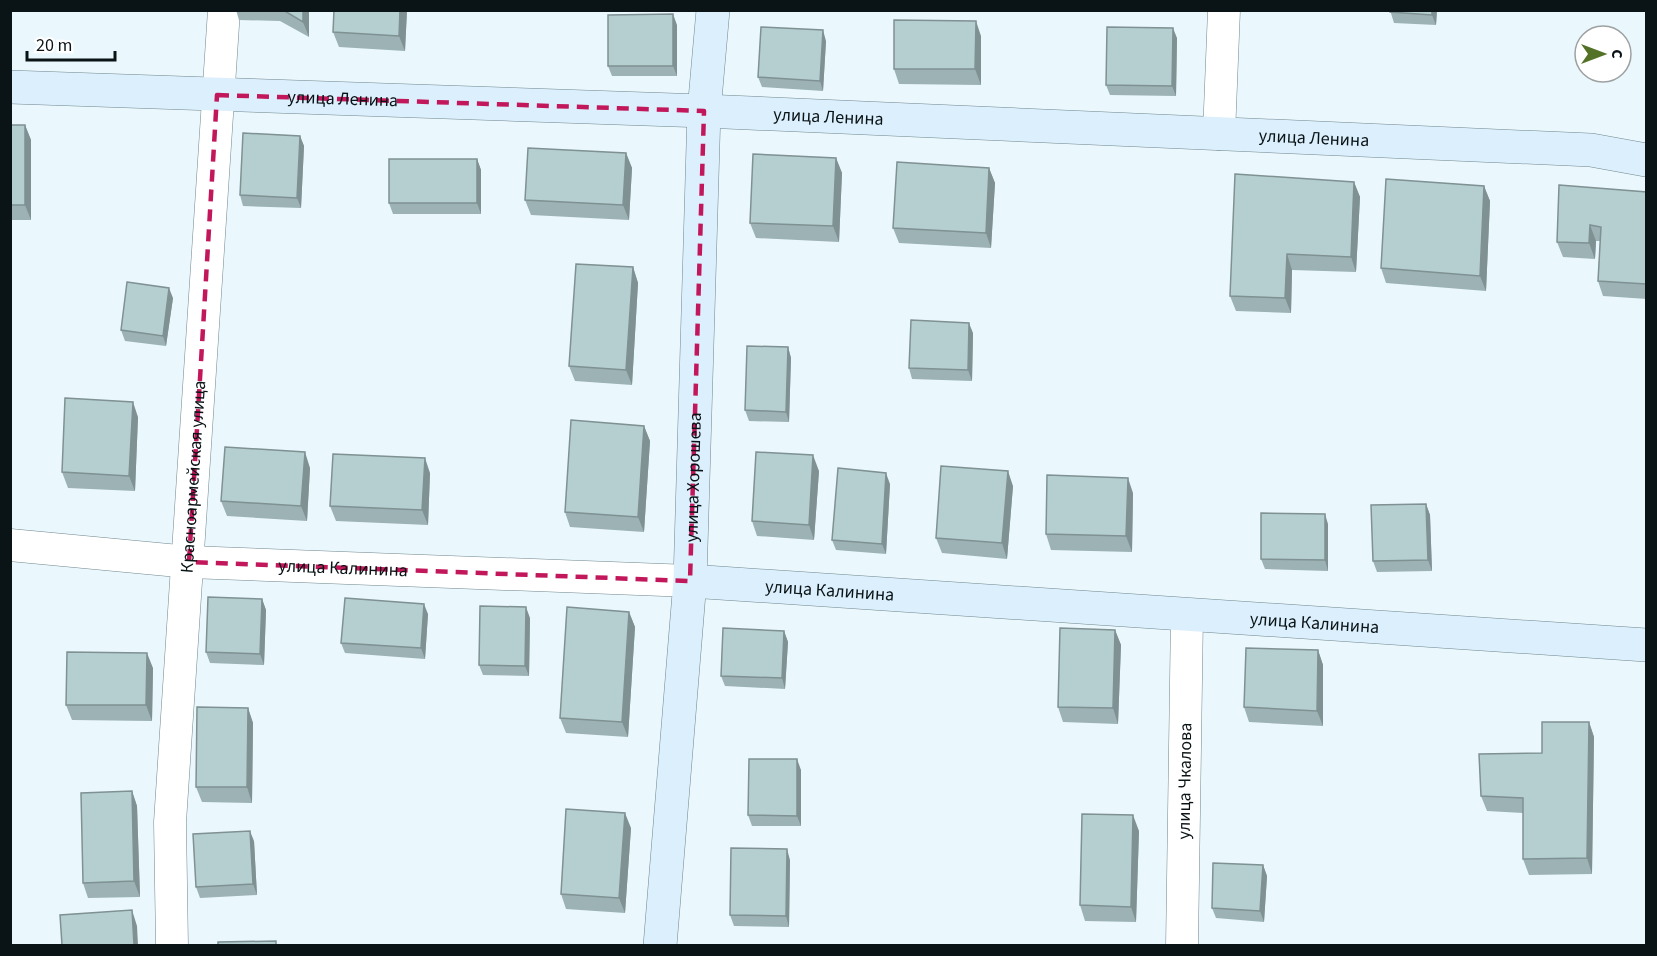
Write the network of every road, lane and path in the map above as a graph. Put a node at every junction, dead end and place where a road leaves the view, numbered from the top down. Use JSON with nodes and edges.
{"nodes":[{"id":1,"x":224,"y":10,"type":"edge"},
{"id":2,"x":713,"y":10,"type":"edge"},
{"id":3,"x":1224,"y":10,"type":"edge"},
{"id":4,"x":10,"y":87,"type":"edge"},
{"id":5,"x":217,"y":95,"type":"junction"},
{"id":6,"x":704,"y":111,"type":"junction"},
{"id":7,"x":1219,"y":134,"type":"junction"},
{"id":8,"x":1647,"y":160,"type":"edge"},
{"id":9,"x":10,"y":545,"type":"edge"},
{"id":10,"x":189,"y":562,"type":"junction"},
{"id":11,"x":690,"y":581,"type":"junction"},
{"id":12,"x":1187,"y":615,"type":"junction"},
{"id":13,"x":1647,"y":645,"type":"edge"},
{"id":14,"x":172,"y":945,"type":"edge"},
{"id":15,"x":660,"y":945,"type":"edge"},
{"id":16,"x":1182,"y":945,"type":"edge"}],
"edges":[{"from":1,"to":5,"type":"street","name":"Красноармейская улица"},
{"from":2,"to":6,"type":"street","name":"улица Хорошева"},
{"from":3,"to":7,"type":"street"},
{"from":4,"to":5,"type":"street","name":"улица Ленина"},
{"from":5,"to":6,"type":"street","name":"улица Ленина"},
{"from":5,"to":10,"type":"street","name":"Красноармейская улица"},
{"from":6,"to":7,"type":"street","name":"улица Ленина"},
{"from":6,"to":11,"type":"street","name":"улица Хорошева"},
{"from":7,"to":8,"type":"street","name":"улица Ленина"},
{"from":9,"to":10,"type":"street","name":"улица Калинина"},
{"from":10,"to":11,"type":"street","name":"улица Калинина"},
{"from":10,"to":14,"type":"street","name":"Красноармейская улица"},
{"from":11,"to":12,"type":"street","name":"улица Калинина"},
{"from":11,"to":15,"type":"street","name":"улица Хорошева"},
{"from":12,"to":13,"type":"street","name":"улица Калинина"},
{"from":12,"to":16,"type":"street","name":"улица Чкалова"}]}
